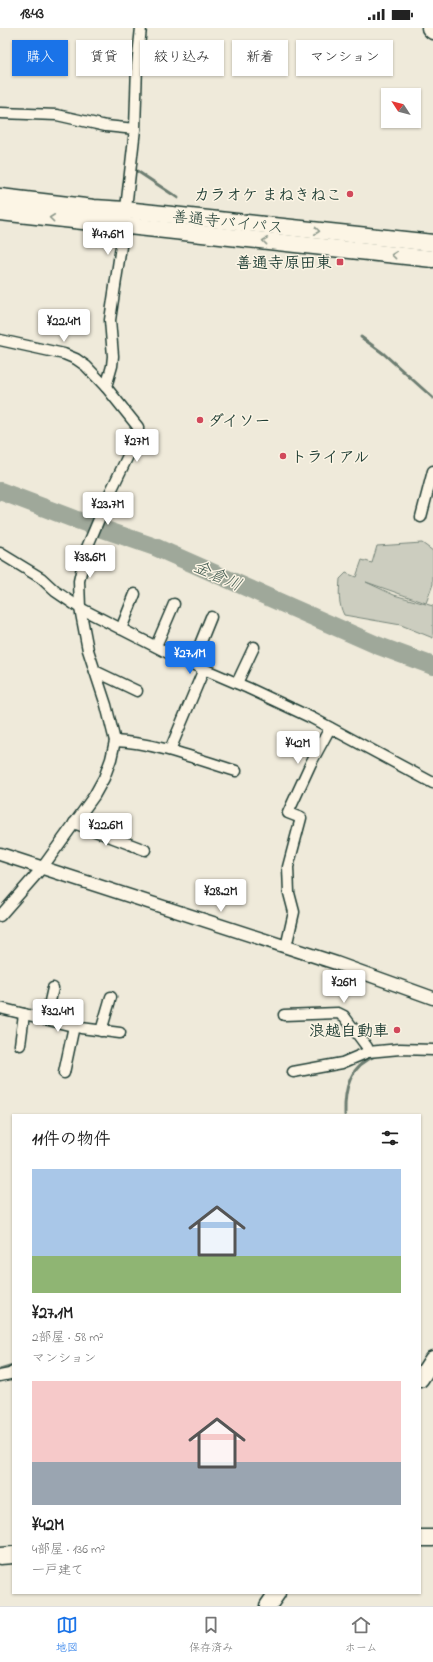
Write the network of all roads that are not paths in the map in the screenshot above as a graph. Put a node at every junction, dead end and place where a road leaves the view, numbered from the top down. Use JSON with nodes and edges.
{"nodes":[{"id":1,"x":141,"y":28,"type":"edge"},
{"id":2,"x":430,"y":28,"type":"edge"},
{"id":3,"x":433,"y":31,"type":"edge"},
{"id":4,"x":0,"y":113,"type":"edge"},
{"id":5,"x":135,"y":129,"type":"junction"},
{"id":6,"x":0,"y":197,"type":"edge"},
{"id":7,"x":0,"y":212,"type":"edge"},
{"id":8,"x":125,"y":218,"type":"junction"},
{"id":9,"x":433,"y":243,"type":"edge"},
{"id":10,"x":433,"y":259,"type":"edge"},
{"id":11,"x":0,"y":340,"type":"edge"},
{"id":12,"x":106,"y":387,"type":"junction"},
{"id":13,"x":433,"y":471,"type":"edge"},
{"id":14,"x":421,"y":517,"type":"dead end"},
{"id":15,"x":0,"y":553,"type":"edge"},
{"id":16,"x":135,"y":594,"type":"dead end"},
{"id":17,"x":174,"y":604,"type":"dead end"},
{"id":18,"x":80,"y":608,"type":"junction"},
{"id":19,"x":211,"y":617,"type":"dead end"},
{"id":20,"x":121,"y":629,"type":"junction"},
{"id":21,"x":156,"y":646,"type":"junction"},
{"id":22,"x":254,"y":647,"type":"dead end"},
{"id":23,"x":192,"y":664,"type":"junction"},
{"id":24,"x":204,"y":669,"type":"junction"},
{"id":25,"x":95,"y":671,"type":"junction"},
{"id":26,"x":237,"y":683,"type":"junction"},
{"id":27,"x":137,"y":691,"type":"dead end"},
{"id":28,"x":330,"y":728,"type":"junction"},
{"id":29,"x":115,"y":741,"type":"junction"},
{"id":30,"x":170,"y":750,"type":"junction"},
{"id":31,"x":236,"y":771,"type":"dead end"},
{"id":32,"x":433,"y":783,"type":"edge"},
{"id":33,"x":74,"y":823,"type":"junction"},
{"id":34,"x":145,"y":850,"type":"dead end"},
{"id":35,"x":0,"y":854,"type":"edge"},
{"id":36,"x":42,"y":868,"type":"junction"},
{"id":37,"x":0,"y":903,"type":"edge"},
{"id":38,"x":11,"y":904,"type":"junction"},
{"id":39,"x":0,"y":916,"type":"edge"},
{"id":40,"x":286,"y":947,"type":"junction"},
{"id":41,"x":54,"y":988,"type":"dead end"},
{"id":42,"x":112,"y":997,"type":"dead end"},
{"id":43,"x":433,"y":998,"type":"edge"},
{"id":44,"x":0,"y":1008,"type":"edge"},
{"id":45,"x":24,"y":1014,"type":"junction"},
{"id":46,"x":284,"y":1016,"type":"dead end"},
{"id":47,"x":46,"y":1019,"type":"junction"},
{"id":48,"x":74,"y":1026,"type":"junction"},
{"id":49,"x":101,"y":1031,"type":"junction"},
{"id":50,"x":120,"y":1033,"type":"dead end"},
{"id":51,"x":20,"y":1045,"type":"dead end"},
{"id":52,"x":433,"y":1050,"type":"edge"},
{"id":53,"x":368,"y":1052,"type":"junction"},
{"id":54,"x":294,"y":1072,"type":"dead end"},
{"id":55,"x":64,"y":1073,"type":"dead end"},
{"id":56,"x":433,"y":1359,"type":"edge"},
{"id":57,"x":12,"y":1373,"type":"edge"},
{"id":58,"x":0,"y":1376,"type":"edge"},
{"id":59,"x":421,"y":1377,"type":"edge"},
{"id":60,"x":421,"y":1538,"type":"edge"},
{"id":61,"x":433,"y":1538,"type":"edge"},
{"id":62,"x":12,"y":1555,"type":"edge"},
{"id":63,"x":0,"y":1556,"type":"edge"},
{"id":64,"x":270,"y":1594,"type":"edge"},
{"id":65,"x":276,"y":1594,"type":"edge"},
{"id":66,"x":262,"y":1606,"type":"edge"},
{"id":67,"x":268,"y":1606,"type":"edge"}],
"edges":[{"from":1,"to":5,"type":"street"},
{"from":2,"to":3,"type":"main road"},
{"from":4,"to":5,"type":"street"},
{"from":5,"to":8,"type":"street"},
{"from":6,"to":8,"type":"main road","name":"善通寺バイパス"},
{"from":8,"to":7,"type":"main road","name":"善通寺バイパス","one_way":true},
{"from":8,"to":9,"type":"main road","name":"善通寺バイパス","one_way":true},
{"from":10,"to":8,"type":"main road","name":"善通寺バイパス","one_way":true},
{"from":8,"to":12,"type":"street"},
{"from":11,"to":12,"type":"street"},
{"from":12,"to":18,"type":"street"},
{"from":13,"to":14,"type":"street"},
{"from":15,"to":18,"type":"street"},
{"from":16,"to":20,"type":"street"},
{"from":17,"to":21,"type":"street"},
{"from":18,"to":20,"type":"street"},
{"from":18,"to":25,"type":"street"},
{"from":19,"to":23,"type":"street"},
{"from":20,"to":21,"type":"street"},
{"from":21,"to":23,"type":"street"},
{"from":22,"to":26,"type":"street"},
{"from":23,"to":24,"type":"street"},
{"from":24,"to":26,"type":"street"},
{"from":24,"to":30,"type":"street"},
{"from":25,"to":27,"type":"street"},
{"from":25,"to":29,"type":"street"},
{"from":26,"to":28,"type":"street"},
{"from":28,"to":32,"type":"street"},
{"from":28,"to":40,"type":"street"},
{"from":29,"to":30,"type":"street"},
{"from":29,"to":33,"type":"street"},
{"from":30,"to":31,"type":"street"},
{"from":33,"to":34,"type":"street"},
{"from":33,"to":36,"type":"street"},
{"from":35,"to":36,"type":"street"},
{"from":36,"to":38,"type":"street"},
{"from":36,"to":40,"type":"street"},
{"from":37,"to":38,"type":"street"},
{"from":38,"to":39,"type":"street"},
{"from":40,"to":43,"type":"street"},
{"from":41,"to":47,"type":"street"},
{"from":42,"to":49,"type":"street"},
{"from":44,"to":45,"type":"street"},
{"from":45,"to":47,"type":"street"},
{"from":45,"to":51,"type":"street"},
{"from":46,"to":53,"type":"street"},
{"from":47,"to":48,"type":"street"},
{"from":48,"to":49,"type":"street"},
{"from":48,"to":55,"type":"street"},
{"from":49,"to":50,"type":"street"},
{"from":52,"to":53,"type":"street"},
{"from":53,"to":54,"type":"street"},
{"from":56,"to":59,"type":"main road"},
{"from":57,"to":58,"type":"street"},
{"from":60,"to":61,"type":"main road"},
{"from":62,"to":63,"type":"main road"},
{"from":64,"to":66,"type":"main road"},
{"from":65,"to":67,"type":"main road"}]}
